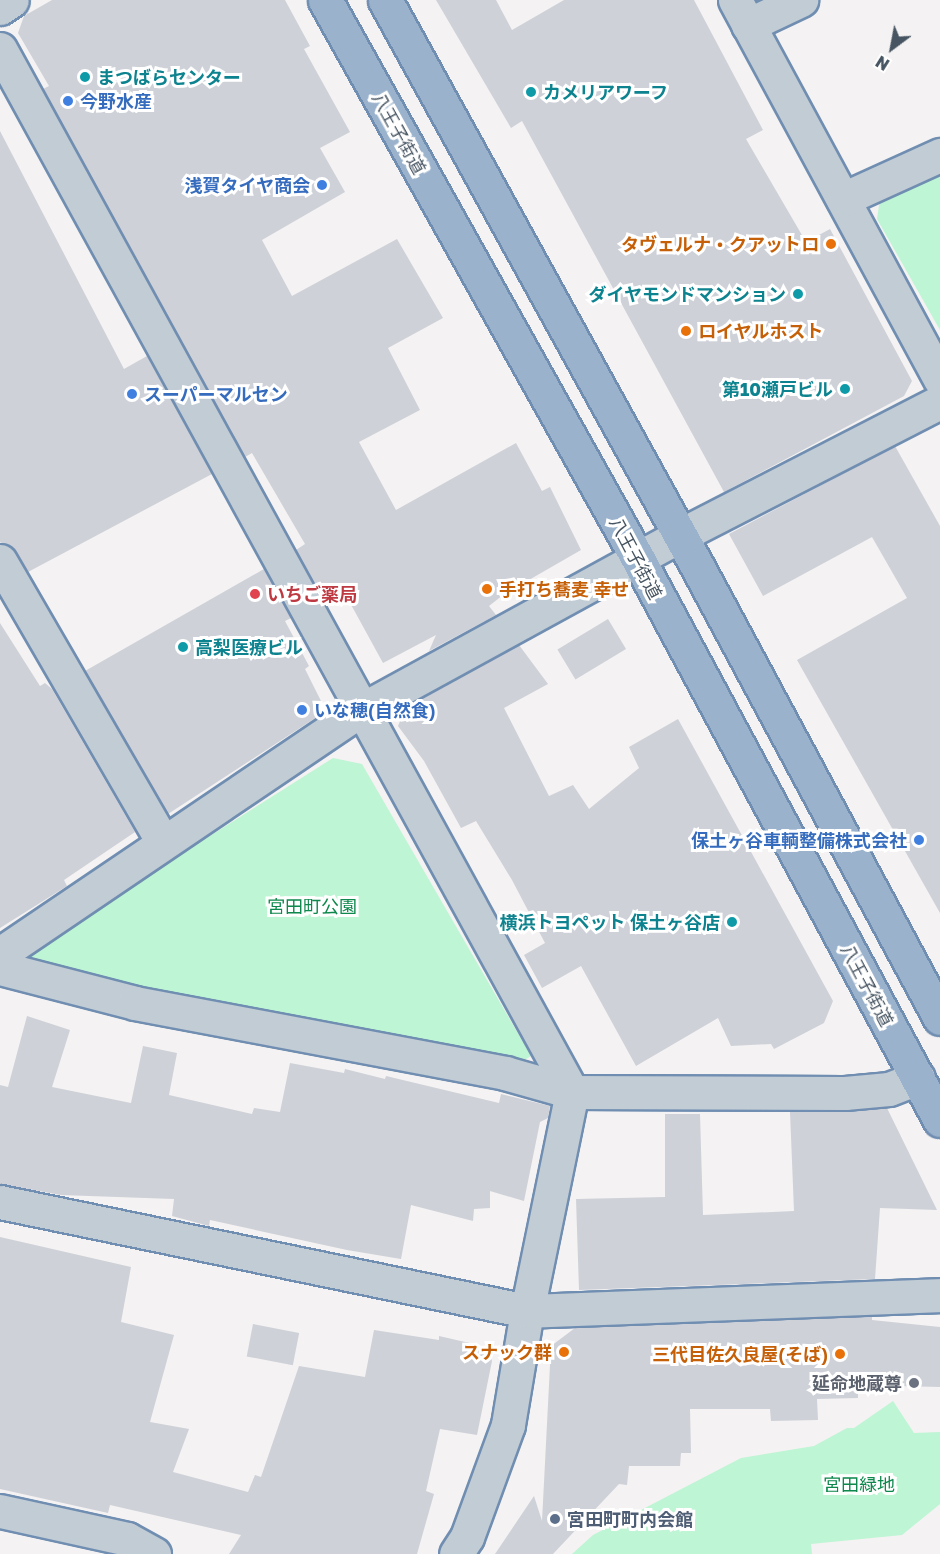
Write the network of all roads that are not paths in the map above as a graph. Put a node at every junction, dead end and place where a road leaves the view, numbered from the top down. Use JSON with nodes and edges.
{"nodes":[{"id":1,"x":12,"y":0,"type":"edge"},
{"id":2,"x":325,"y":0,"type":"edge"},
{"id":3,"x":385,"y":0,"type":"edge"},
{"id":4,"x":801,"y":0,"type":"edge"},
{"id":5,"x":0,"y":8,"type":"edge"},
{"id":6,"x":742,"y":12,"type":"edge"},
{"id":7,"x":0,"y":49,"type":"edge"},
{"id":8,"x":940,"y":155,"type":"edge"},
{"id":9,"x":843,"y":199,"type":"junction"},
{"id":10,"x":940,"y":379,"type":"edge"},
{"id":11,"x":940,"y":402,"type":"edge"},
{"id":12,"x":680,"y":536,"type":"junction"},
{"id":13,"x":638,"y":559,"type":"junction"},
{"id":14,"x":0,"y":561,"type":"edge"},
{"id":15,"x":361,"y":710,"type":"junction"},
{"id":16,"x":162,"y":841,"type":"junction"},
{"id":17,"x":0,"y":954,"type":"edge"},
{"id":18,"x":0,"y":968,"type":"edge"},
{"id":19,"x":940,"y":1018,"type":"edge"},
{"id":20,"x":918,"y":1078,"type":"junction"},
{"id":21,"x":572,"y":1092,"type":"junction"},
{"id":22,"x":940,"y":1120,"type":"edge"},
{"id":23,"x":0,"y":1202,"type":"edge"},
{"id":24,"x":940,"y":1295,"type":"edge"},
{"id":25,"x":527,"y":1311,"type":"junction"},
{"id":26,"x":0,"y":1511,"type":"edge"},
{"id":27,"x":154,"y":1554,"type":"edge"},
{"id":28,"x":456,"y":1554,"type":"edge"}],
"edges":[{"from":1,"to":5,"type":"street"},
{"from":2,"to":13,"type":"highway","name":"八王子街道"},
{"from":3,"to":12,"type":"highway"},
{"from":4,"to":6,"type":"street"},
{"from":6,"to":9,"type":"street"},
{"from":7,"to":15,"type":"street"},
{"from":8,"to":9,"type":"street"},
{"from":9,"to":10,"type":"street"},
{"from":11,"to":12,"type":"street"},
{"from":12,"to":13,"type":"street"},
{"from":12,"to":19,"type":"highway"},
{"from":13,"to":15,"type":"street"},
{"from":13,"to":20,"type":"highway","name":"八王子街道"},
{"from":14,"to":16,"type":"street"},
{"from":15,"to":16,"type":"street"},
{"from":15,"to":21,"type":"street"},
{"from":16,"to":17,"type":"street"},
{"from":18,"to":21,"type":"street"},
{"from":20,"to":21,"type":"street"},
{"from":20,"to":22,"type":"highway","name":"八王子街道"},
{"from":21,"to":25,"type":"street"},
{"from":23,"to":25,"type":"street"},
{"from":24,"to":25,"type":"street"},
{"from":25,"to":28,"type":"street"},
{"from":26,"to":27,"type":"street"}]}
